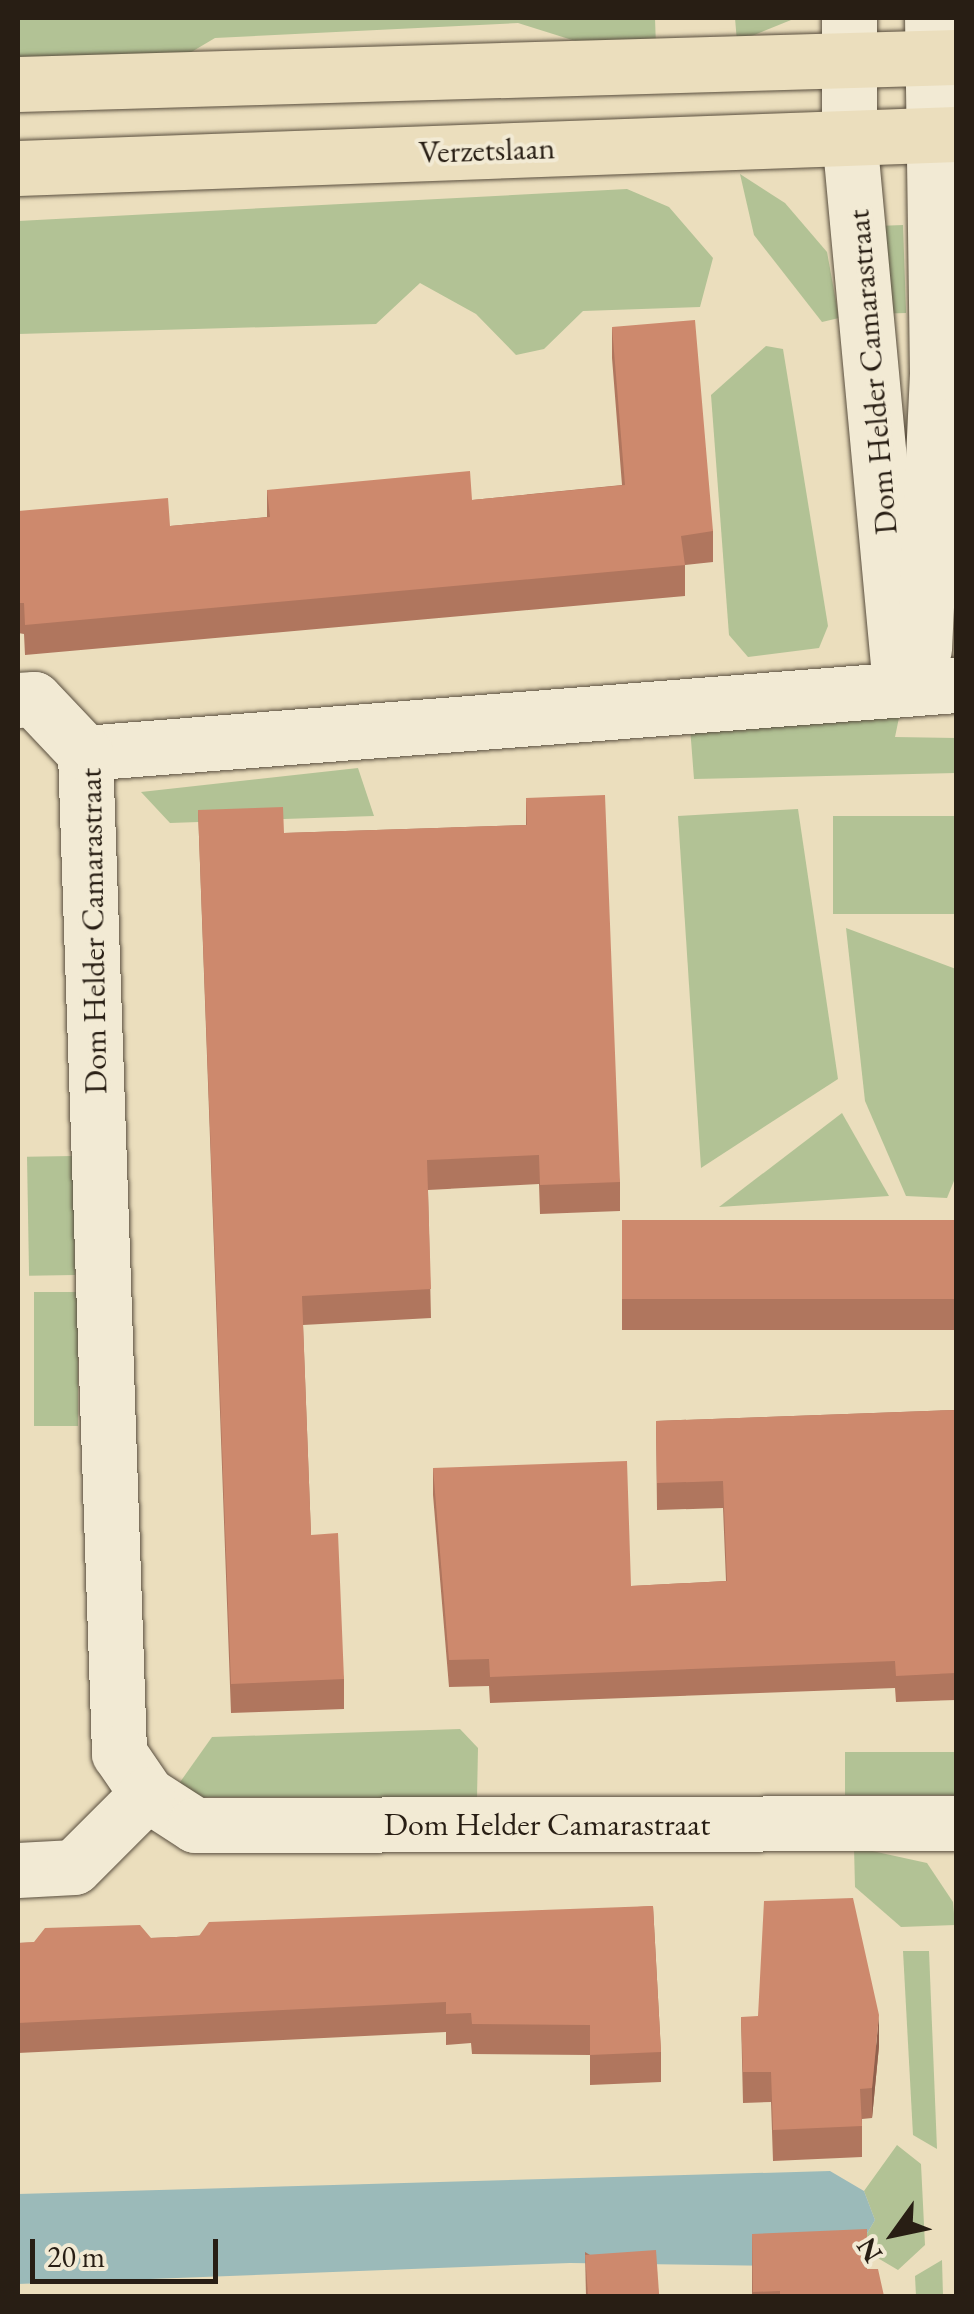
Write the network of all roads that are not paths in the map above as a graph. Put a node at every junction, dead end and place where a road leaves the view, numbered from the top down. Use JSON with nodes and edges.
{"nodes":[{"id":1,"x":848,"y":38,"type":"edge"},
{"id":2,"x":942,"y":44,"type":"edge"},
{"id":3,"x":18,"y":84,"type":"edge"},
{"id":4,"x":946,"y":134,"type":"edge"},
{"id":5,"x":849,"y":136,"type":"junction"},
{"id":6,"x":18,"y":168,"type":"edge"},
{"id":7,"x":926,"y":686,"type":"edge"},
{"id":8,"x":18,"y":700,"type":"edge"},
{"id":9,"x":85,"y":753,"type":"junction"},
{"id":10,"x":146,"y":1794,"type":"junction"},
{"id":11,"x":956,"y":1823,"type":"edge"},
{"id":12,"x":18,"y":1870,"type":"edge"}],
"edges":[{"from":1,"to":2,"type":"main road"},
{"from":1,"to":3,"type":"main road"},
{"from":1,"to":5,"type":"street","name":"Dom Helder Camarastraat"},
{"from":2,"to":4,"type":"street","name":"Dom Helder Camarastraat"},
{"from":4,"to":5,"type":"main road","name":"Verzetslaan"},
{"from":4,"to":7,"type":"street","name":"Dom Helder Camarastraat"},
{"from":5,"to":6,"type":"main road","name":"Verzetslaan"},
{"from":5,"to":7,"type":"street","name":"Dom Helder Camarastraat"},
{"from":7,"to":9,"type":"street","name":"Dom Helder Camarastraat"},
{"from":8,"to":9,"type":"street"},
{"from":9,"to":10,"type":"street","name":"Dom Helder Camarastraat"},
{"from":10,"to":11,"type":"street","name":"Dom Helder Camarastraat"},
{"from":10,"to":12,"type":"street"}]}
